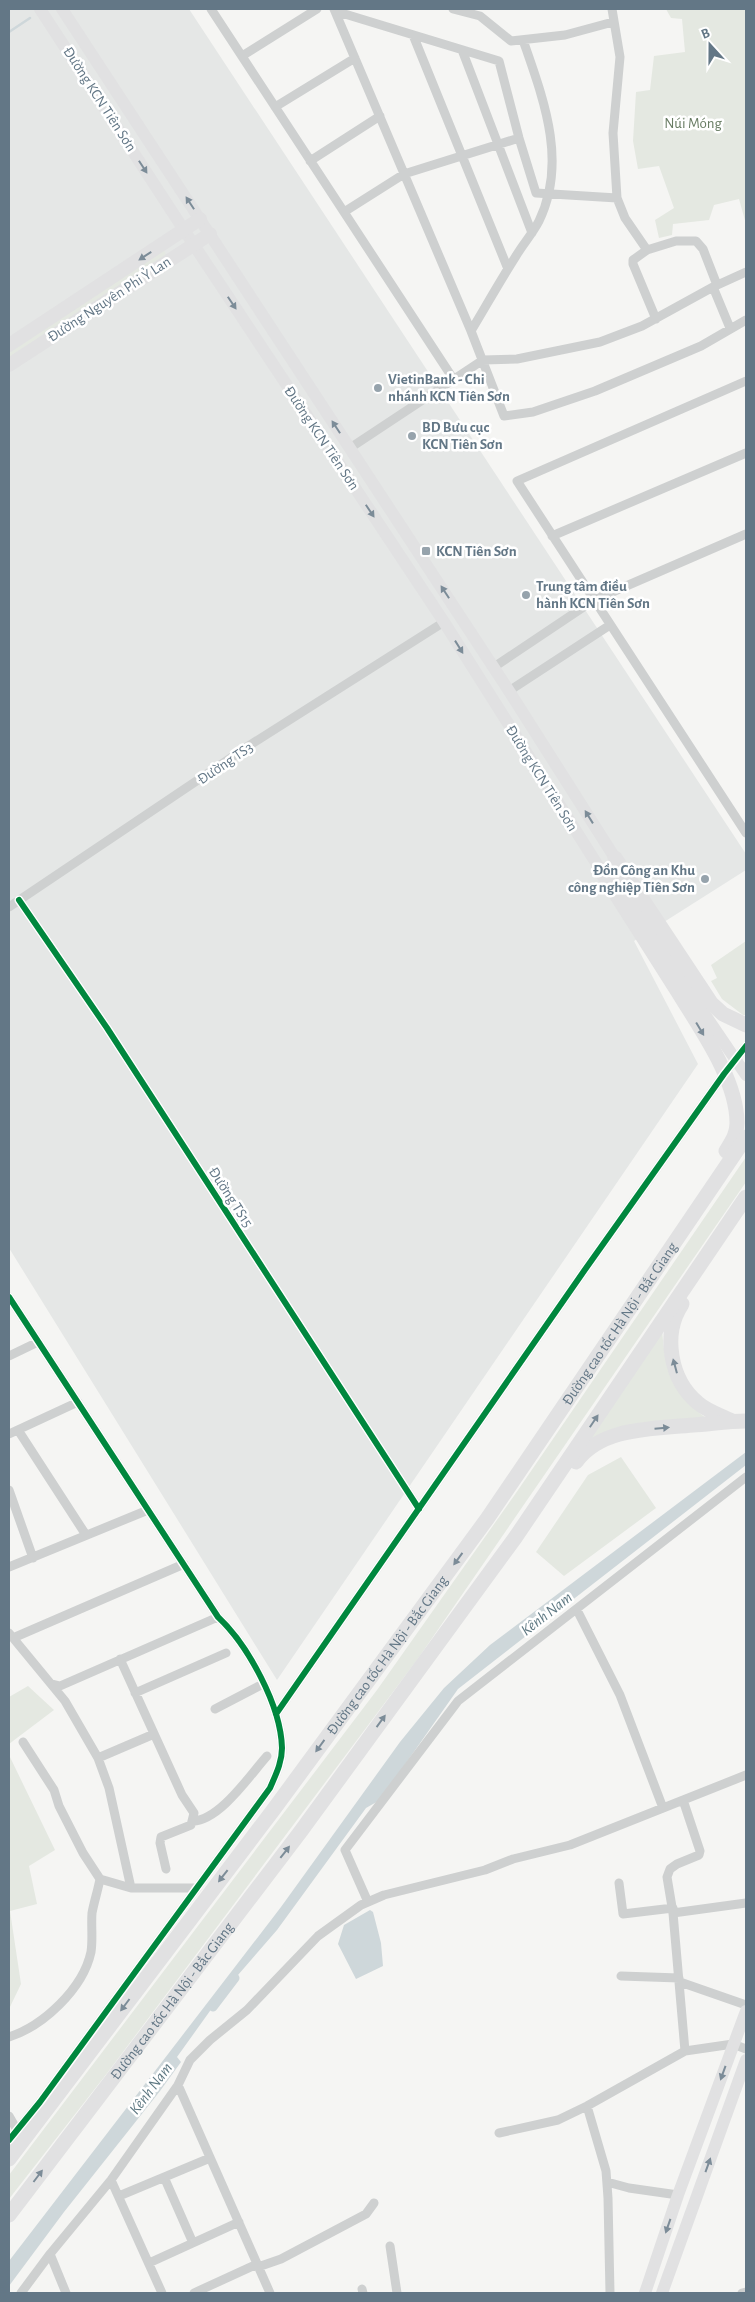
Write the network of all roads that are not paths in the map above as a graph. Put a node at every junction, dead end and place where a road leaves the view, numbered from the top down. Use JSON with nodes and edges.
{"nodes":[{"id":1,"x":40,"y":9,"type":"edge"},
{"id":2,"x":62,"y":9,"type":"edge"},
{"id":3,"x":211,"y":9,"type":"edge"},
{"id":4,"x":317,"y":9,"type":"edge"},
{"id":5,"x":453,"y":9,"type":"edge"},
{"id":6,"x":485,"y":9,"type":"edge"},
{"id":7,"x":612,"y":9,"type":"edge"},
{"id":8,"x":334,"y":10,"type":"edge"},
{"id":9,"x":487,"y":20,"type":"junction"},
{"id":10,"x":613,"y":22,"type":"junction"},
{"id":11,"x":413,"y":35,"type":"junction"},
{"id":12,"x":523,"y":40,"type":"junction"},
{"id":13,"x":462,"y":50,"type":"junction"},
{"id":14,"x":242,"y":56,"type":"junction"},
{"id":15,"x":355,"y":58,"type":"junction"},
{"id":16,"x":275,"y":108,"type":"junction"},
{"id":17,"x":380,"y":116,"type":"junction"},
{"id":18,"x":519,"y":138,"type":"junction"},
{"id":19,"x":498,"y":145,"type":"junction"},
{"id":20,"x":461,"y":156,"type":"junction"},
{"id":21,"x":310,"y":161,"type":"junction"},
{"id":22,"x":404,"y":174,"type":"junction"},
{"id":23,"x":548,"y":194,"type":"junction"},
{"id":24,"x":617,"y":198,"type":"junction"},
{"id":25,"x":344,"y":212,"type":"junction"},
{"id":26,"x":200,"y":219,"type":"junction"},
{"id":27,"x":184,"y":230,"type":"junction"},
{"id":28,"x":532,"y":232,"type":"junction"},
{"id":29,"x":210,"y":234,"type":"junction"},
{"id":30,"x":194,"y":245,"type":"junction"},
{"id":31,"x":647,"y":250,"type":"junction"},
{"id":32,"x":508,"y":269,"type":"junction"},
{"id":33,"x":746,"y":272,"type":"edge"},
{"id":34,"x":715,"y":286,"type":"junction"},
{"id":35,"x":656,"y":319,"type":"junction"},
{"id":36,"x":746,"y":320,"type":"edge"},
{"id":37,"x":730,"y":328,"type":"junction"},
{"id":38,"x":471,"y":331,"type":"junction"},
{"id":39,"x":9,"y":344,"type":"edge"},
{"id":40,"x":483,"y":360,"type":"junction"},
{"id":41,"x":9,"y":365,"type":"edge"},
{"id":42,"x":454,"y":380,"type":"junction"},
{"id":43,"x":746,"y":380,"type":"edge"},
{"id":44,"x":350,"y":448,"type":"junction"},
{"id":45,"x":746,"y":452,"type":"edge"},
{"id":46,"x":746,"y":534,"type":"edge"},
{"id":47,"x":552,"y":536,"type":"junction"},
{"id":48,"x":594,"y":600,"type":"junction"},
{"id":49,"x":458,"y":613,"type":"junction"},
{"id":50,"x":444,"y":622,"type":"junction"},
{"id":51,"x":610,"y":625,"type":"junction"},
{"id":52,"x":494,"y":667,"type":"junction"},
{"id":53,"x":510,"y":691,"type":"junction"},
{"id":54,"x":746,"y":833,"type":"edge"},
{"id":55,"x":615,"y":858,"type":"junction"},
{"id":56,"x":600,"y":869,"type":"junction"},
{"id":57,"x":629,"y":896,"type":"junction"},
{"id":58,"x":20,"y":900,"type":"junction"},
{"id":59,"x":9,"y":907,"type":"edge"},
{"id":60,"x":746,"y":1025,"type":"edge"},
{"id":61,"x":746,"y":1046,"type":"edge"},
{"id":62,"x":724,"y":1074,"type":"junction"},
{"id":63,"x":746,"y":1075,"type":"edge"},
{"id":64,"x":746,"y":1137,"type":"edge"},
{"id":65,"x":746,"y":1197,"type":"edge"},
{"id":66,"x":746,"y":1210,"type":"edge"},
{"id":67,"x":9,"y":1297,"type":"edge"},
{"id":68,"x":38,"y":1342,"type":"junction"},
{"id":69,"x":9,"y":1356,"type":"edge"},
{"id":70,"x":78,"y":1402,"type":"junction"},
{"id":71,"x":740,"y":1421,"type":"edge"},
{"id":72,"x":18,"y":1430,"type":"junction"},
{"id":73,"x":9,"y":1434,"type":"edge"},
{"id":74,"x":746,"y":1477,"type":"edge"},
{"id":75,"x":9,"y":1490,"type":"edge"},
{"id":76,"x":419,"y":1509,"type":"junction"},
{"id":77,"x":148,"y":1510,"type":"junction"},
{"id":78,"x":487,"y":1519,"type":"junction"},
{"id":79,"x":86,"y":1535,"type":"junction"},
{"id":80,"x":33,"y":1558,"type":"junction"},
{"id":81,"x":184,"y":1564,"type":"junction"},
{"id":82,"x":9,"y":1568,"type":"edge"},
{"id":83,"x":576,"y":1610,"type":"junction"},
{"id":84,"x":218,"y":1617,"type":"junction"},
{"id":85,"x":11,"y":1635,"type":"edge"},
{"id":86,"x":226,"y":1653,"type":"dead end"},
{"id":87,"x":120,"y":1659,"type":"junction"},
{"id":88,"x":52,"y":1684,"type":"junction"},
{"id":89,"x":263,"y":1684,"type":"junction"},
{"id":90,"x":404,"y":1690,"type":"junction"},
{"id":91,"x":135,"y":1693,"type":"junction"},
{"id":92,"x":215,"y":1709,"type":"dead end"},
{"id":93,"x":276,"y":1714,"type":"junction"},
{"id":94,"x":154,"y":1734,"type":"junction"},
{"id":95,"x":23,"y":1742,"type":"dead end"},
{"id":96,"x":267,"y":1756,"type":"dead end"},
{"id":97,"x":98,"y":1758,"type":"junction"},
{"id":98,"x":746,"y":1775,"type":"edge"},
{"id":99,"x":683,"y":1800,"type":"junction"},
{"id":100,"x":663,"y":1808,"type":"junction"},
{"id":101,"x":193,"y":1821,"type":"junction"},
{"id":102,"x":166,"y":1869,"type":"dead end"},
{"id":103,"x":100,"y":1879,"type":"junction"},
{"id":104,"x":619,"y":1883,"type":"dead end"},
{"id":105,"x":131,"y":1888,"type":"junction"},
{"id":106,"x":197,"y":1888,"type":"junction"},
{"id":107,"x":368,"y":1902,"type":"junction"},
{"id":108,"x":746,"y":1903,"type":"edge"},
{"id":109,"x":673,"y":1910,"type":"junction"},
{"id":110,"x":621,"y":1976,"type":"dead end"},
{"id":111,"x":679,"y":1980,"type":"junction"},
{"id":112,"x":746,"y":2005,"type":"edge"},
{"id":113,"x":746,"y":2012,"type":"edge"},
{"id":114,"x":9,"y":2037,"type":"edge"},
{"id":115,"x":733,"y":2044,"type":"junction"},
{"id":116,"x":746,"y":2049,"type":"edge"},
{"id":117,"x":685,"y":2051,"type":"junction"},
{"id":118,"x":746,"y":2060,"type":"edge"},
{"id":119,"x":178,"y":2085,"type":"junction"},
{"id":120,"x":587,"y":2106,"type":"junction"},
{"id":121,"x":9,"y":2116,"type":"edge"},
{"id":122,"x":17,"y":2130,"type":"junction"},
{"id":123,"x":499,"y":2133,"type":"dead end"},
{"id":124,"x":9,"y":2140,"type":"edge"},
{"id":125,"x":210,"y":2158,"type":"junction"},
{"id":126,"x":9,"y":2159,"type":"edge"},
{"id":127,"x":164,"y":2177,"type":"junction"},
{"id":128,"x":111,"y":2180,"type":"junction"},
{"id":129,"x":607,"y":2182,"type":"junction"},
{"id":130,"x":678,"y":2195,"type":"junction"},
{"id":131,"x":119,"y":2196,"type":"junction"},
{"id":132,"x":374,"y":2204,"type":"dead end"},
{"id":133,"x":9,"y":2215,"type":"edge"},
{"id":134,"x":239,"y":2222,"type":"junction"},
{"id":135,"x":193,"y":2243,"type":"junction"},
{"id":136,"x":390,"y":2246,"type":"dead end"},
{"id":137,"x":50,"y":2254,"type":"junction"},
{"id":138,"x":148,"y":2263,"type":"junction"},
{"id":139,"x":258,"y":2265,"type":"junction"},
{"id":140,"x":746,"y":2292,"type":"edge"},
{"id":141,"x":21,"y":2293,"type":"edge"},
{"id":142,"x":66,"y":2293,"type":"edge"},
{"id":143,"x":162,"y":2293,"type":"edge"},
{"id":144,"x":194,"y":2293,"type":"edge"},
{"id":145,"x":270,"y":2293,"type":"edge"},
{"id":146,"x":397,"y":2293,"type":"edge"},
{"id":147,"x":610,"y":2293,"type":"edge"},
{"id":148,"x":645,"y":2293,"type":"edge"},
{"id":149,"x":662,"y":2293,"type":"edge"},
{"id":150,"x":742,"y":2293,"type":"edge"}],
"edges":[{"from":1,"to":27,"type":"main road","name":"Đường KCN Tiên Sơn","one_way":true},
{"from":26,"to":2,"type":"main road","name":"Đường KCN Tiên Sơn","one_way":true},
{"from":3,"to":14,"type":"street"},
{"from":4,"to":14,"type":"street"},
{"from":5,"to":9,"type":"street"},
{"from":6,"to":9,"type":"street"},
{"from":7,"to":10,"type":"street"},
{"from":8,"to":11,"type":"street"},
{"from":8,"to":15,"type":"street"},
{"from":9,"to":12,"type":"street"},
{"from":10,"to":12,"type":"street"},
{"from":10,"to":24,"type":"street"},
{"from":11,"to":13,"type":"street"},
{"from":11,"to":20,"type":"street"},
{"from":12,"to":23,"type":"street"},
{"from":13,"to":18,"type":"street"},
{"from":13,"to":19,"type":"street"},
{"from":14,"to":16,"type":"street"},
{"from":15,"to":16,"type":"street"},
{"from":15,"to":17,"type":"street"},
{"from":16,"to":21,"type":"street"},
{"from":17,"to":21,"type":"street"},
{"from":17,"to":22,"type":"street"},
{"from":18,"to":19,"type":"street"},
{"from":18,"to":23,"type":"street"},
{"from":19,"to":20,"type":"street"},
{"from":19,"to":28,"type":"street"},
{"from":20,"to":22,"type":"street"},
{"from":20,"to":32,"type":"street"},
{"from":21,"to":25,"type":"street"},
{"from":22,"to":25,"type":"street"},
{"from":22,"to":38,"type":"street"},
{"from":23,"to":24,"type":"street"},
{"from":23,"to":28,"type":"street"},
{"from":24,"to":31,"type":"street"},
{"from":25,"to":42,"type":"street"},
{"from":26,"to":27,"type":"main road","name":"Đường Nguyên Phi Ỷ Lan"},
{"from":26,"to":29,"type":"main road","name":"Đường KCN Tiên Sơn"},
{"from":27,"to":30,"type":"main road","name":"Đường KCN Tiên Sơn"},
{"from":27,"to":39,"type":"main road","name":"Đường Nguyên Phi Ỷ Lan","one_way":true},
{"from":28,"to":32,"type":"street"},
{"from":29,"to":30,"type":"main road","name":"Đường Nguyên Phi Ỷ Lan"},
{"from":44,"to":29,"type":"main road","name":"Đường KCN Tiên Sơn","one_way":true},
{"from":30,"to":41,"type":"main road","name":"Đường Nguyên Phi Ỷ Lan"},
{"from":30,"to":50,"type":"main road","name":"Đường KCN Tiên Sơn","one_way":true},
{"from":31,"to":34,"type":"street"},
{"from":31,"to":35,"type":"street"},
{"from":32,"to":38,"type":"street"},
{"from":33,"to":34,"type":"street"},
{"from":34,"to":35,"type":"street"},
{"from":34,"to":37,"type":"street"},
{"from":35,"to":40,"type":"street"},
{"from":36,"to":37,"type":"street"},
{"from":37,"to":40,"type":"street"},
{"from":38,"to":40,"type":"street"},
{"from":40,"to":42,"type":"street"},
{"from":42,"to":44,"type":"street"},
{"from":43,"to":47,"type":"street"},
{"from":49,"to":44,"type":"main road","name":"Đường KCN Tiên Sơn","one_way":true},
{"from":45,"to":47,"type":"street"},
{"from":46,"to":48,"type":"street"},
{"from":47,"to":48,"type":"street"},
{"from":48,"to":51,"type":"street"},
{"from":48,"to":52,"type":"street"},
{"from":49,"to":50,"type":"main road"},
{"from":49,"to":52,"type":"main road","name":"Đường KCN Tiên Sơn"},
{"from":50,"to":56,"type":"main road","name":"Đường KCN Tiên Sơn","one_way":true},
{"from":50,"to":58,"type":"street","name":"Đường TS3"},
{"from":51,"to":53,"type":"street"},
{"from":51,"to":54,"type":"street"},
{"from":52,"to":53,"type":"main road","name":"Đường KCN Tiên Sơn"},
{"from":55,"to":53,"type":"main road","name":"Đường KCN Tiên Sơn","one_way":true},
{"from":55,"to":57,"type":"main road","name":"Đường KCN Tiên Sơn"},
{"from":55,"to":60,"type":"highway"},
{"from":56,"to":57,"type":"main road","name":"Đường KCN Tiên Sơn"},
{"from":56,"to":62,"type":"highway","one_way":true},
{"from":57,"to":63,"type":"main road"},
{"from":58,"to":59,"type":"street","name":"Đường TS3"},
{"from":58,"to":76,"type":"street","name":"Đường TS15"},
{"from":61,"to":62,"type":"street"},
{"from":62,"to":76,"type":"street"},
{"from":62,"to":78,"type":"highway"},
{"from":64,"to":78,"type":"highway","name":"Đường cao tốc Hà Nội - Bắc Giang"},
{"from":90,"to":65,"type":"highway","name":"Đường cao tốc Hà Nội - Bắc Giang","one_way":true},
{"from":71,"to":66,"type":"highway","one_way":true},
{"from":67,"to":68,"type":"street"},
{"from":68,"to":69,"type":"street"},
{"from":68,"to":70,"type":"street"},
{"from":70,"to":72,"type":"street"},
{"from":70,"to":77,"type":"street"},
{"from":90,"to":71,"type":"highway","one_way":true},
{"from":72,"to":73,"type":"street"},
{"from":72,"to":79,"type":"street"},
{"from":74,"to":83,"type":"street"},
{"from":75,"to":80,"type":"street"},
{"from":76,"to":93,"type":"street"},
{"from":77,"to":79,"type":"street"},
{"from":77,"to":81,"type":"street"},
{"from":78,"to":126,"type":"highway","name":"Đường cao tốc Hà Nội - Bắc Giang","one_way":true},
{"from":79,"to":80,"type":"street"},
{"from":80,"to":82,"type":"street"},
{"from":81,"to":84,"type":"street"},
{"from":81,"to":85,"type":"street"},
{"from":83,"to":100,"type":"street"},
{"from":83,"to":107,"type":"street"},
{"from":84,"to":87,"type":"street"},
{"from":84,"to":89,"type":"street"},
{"from":85,"to":88,"type":"street"},
{"from":86,"to":91,"type":"street"},
{"from":87,"to":88,"type":"street"},
{"from":87,"to":91,"type":"street"},
{"from":88,"to":97,"type":"street"},
{"from":89,"to":92,"type":"street"},
{"from":89,"to":93,"type":"street"},
{"from":133,"to":90,"type":"highway","name":"Đường cao tốc Hà Nội - Bắc Giang","one_way":true},
{"from":91,"to":94,"type":"street"},
{"from":93,"to":106,"type":"street"},
{"from":94,"to":97,"type":"street"},
{"from":94,"to":101,"type":"street"},
{"from":95,"to":103,"type":"street"},
{"from":96,"to":101,"type":"street"},
{"from":97,"to":105,"type":"street"},
{"from":98,"to":99,"type":"street"},
{"from":99,"to":100,"type":"street"},
{"from":99,"to":109,"type":"street"},
{"from":100,"to":107,"type":"street"},
{"from":101,"to":102,"type":"street"},
{"from":103,"to":105,"type":"street"},
{"from":103,"to":114,"type":"street"},
{"from":104,"to":109,"type":"street"},
{"from":105,"to":106,"type":"street"},
{"from":106,"to":122,"type":"street"},
{"from":107,"to":119,"type":"street"},
{"from":108,"to":109,"type":"street"},
{"from":109,"to":111,"type":"street"},
{"from":110,"to":111,"type":"street"},
{"from":111,"to":112,"type":"street"},
{"from":111,"to":117,"type":"street"},
{"from":113,"to":115,"type":"main road"},
{"from":115,"to":116,"type":"street"},
{"from":115,"to":117,"type":"street"},
{"from":115,"to":130,"type":"main road","one_way":true},
{"from":117,"to":120,"type":"street"},
{"from":149,"to":118,"type":"main road","one_way":true},
{"from":119,"to":125,"type":"street"},
{"from":119,"to":128,"type":"street"},
{"from":120,"to":123,"type":"street"},
{"from":120,"to":129,"type":"street"},
{"from":121,"to":122,"type":"street"},
{"from":122,"to":124,"type":"street"},
{"from":125,"to":127,"type":"street"},
{"from":125,"to":134,"type":"street"},
{"from":127,"to":131,"type":"street"},
{"from":127,"to":135,"type":"street"},
{"from":128,"to":131,"type":"street"},
{"from":128,"to":137,"type":"street"},
{"from":129,"to":130,"type":"street"},
{"from":129,"to":147,"type":"street"},
{"from":130,"to":148,"type":"main road","one_way":true},
{"from":131,"to":138,"type":"street"},
{"from":132,"to":139,"type":"street"},
{"from":134,"to":135,"type":"street"},
{"from":134,"to":139,"type":"street"},
{"from":135,"to":138,"type":"street"},
{"from":136,"to":146,"type":"street"},
{"from":137,"to":141,"type":"street"},
{"from":137,"to":142,"type":"street"},
{"from":138,"to":143,"type":"street"},
{"from":139,"to":144,"type":"street"},
{"from":139,"to":145,"type":"street"},
{"from":140,"to":150,"type":"street"}]}
